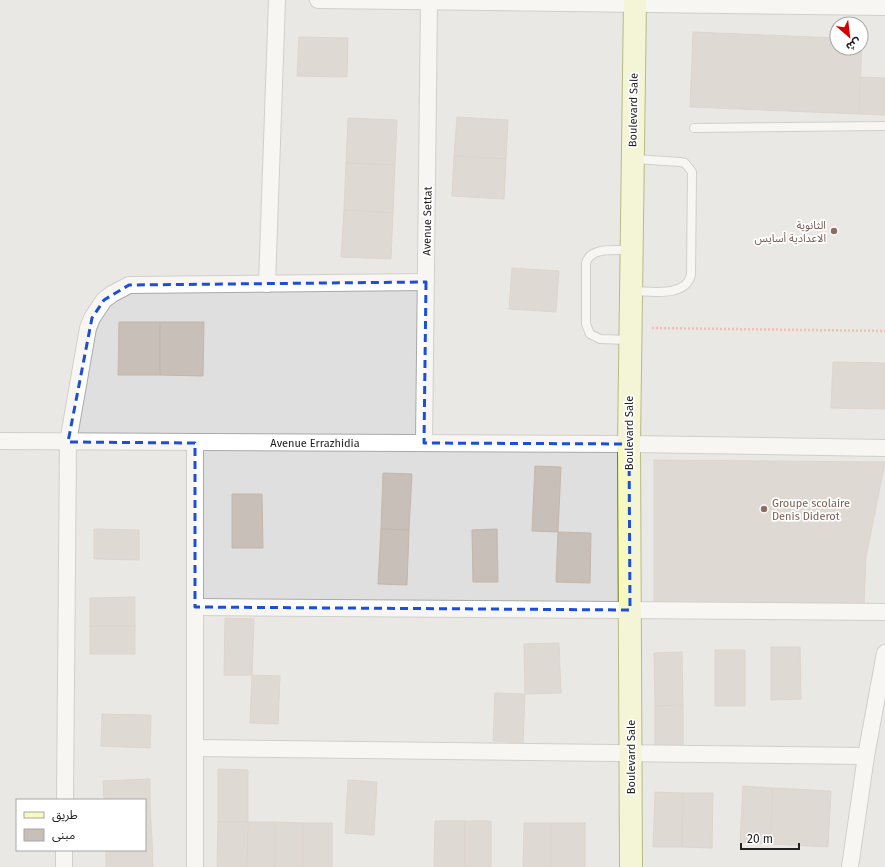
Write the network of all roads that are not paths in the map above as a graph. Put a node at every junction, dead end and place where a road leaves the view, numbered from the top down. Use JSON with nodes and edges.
{"nodes":[{"id":1,"x":277,"y":0,"type":"edge"},
{"id":2,"x":318,"y":0,"type":"edge"},
{"id":3,"x":429,"y":1,"type":"edge"},
{"id":4,"x":635,"y":2,"type":"edge"},
{"id":5,"x":885,"y":7,"type":"edge"},
{"id":6,"x":885,"y":126,"type":"edge"},
{"id":7,"x":694,"y":128,"type":"dead end"},
{"id":8,"x":632,"y":159,"type":"junction"},
{"id":9,"x":631,"y":250,"type":"junction"},
{"id":10,"x":426,"y":282,"type":"junction"},
{"id":11,"x":267,"y":284,"type":"junction"},
{"id":12,"x":631,"y":291,"type":"junction"},
{"id":13,"x":630,"y":334,"type":"junction"},
{"id":14,"x":0,"y":441,"type":"edge"},
{"id":15,"x":68,"y":442,"type":"junction"},
{"id":16,"x":195,"y":443,"type":"junction"},
{"id":17,"x":424,"y":443,"type":"junction"},
{"id":18,"x":629,"y":444,"type":"junction"},
{"id":19,"x":885,"y":448,"type":"edge"},
{"id":20,"x":195,"y":607,"type":"junction"},
{"id":21,"x":630,"y":610,"type":"junction"},
{"id":22,"x":885,"y":612,"type":"edge"},
{"id":23,"x":885,"y":654,"type":"edge"},
{"id":24,"x":195,"y":748,"type":"junction"},
{"id":25,"x":632,"y":754,"type":"junction"},
{"id":26,"x":866,"y":756,"type":"junction"},
{"id":27,"x":65,"y":799,"type":"edge"},
{"id":28,"x":64,"y":851,"type":"edge"},
{"id":29,"x":64,"y":867,"type":"edge"},
{"id":30,"x":195,"y":867,"type":"edge"},
{"id":31,"x":631,"y":867,"type":"edge"},
{"id":32,"x":850,"y":867,"type":"edge"}],
"edges":[{"from":1,"to":11,"type":"street"},
{"from":2,"to":3,"type":"street"},
{"from":3,"to":4,"type":"street"},
{"from":3,"to":10,"type":"street","name":"Avenue Settat"},
{"from":4,"to":5,"type":"street"},
{"from":4,"to":8,"type":"street","name":"Boulevard Sale"},
{"from":6,"to":7,"type":"lane"},
{"from":8,"to":9,"type":"street","name":"Boulevard Sale"},
{"from":8,"to":12,"type":"lane"},
{"from":9,"to":12,"type":"street","name":"Boulevard Sale"},
{"from":9,"to":13,"type":"lane"},
{"from":10,"to":11,"type":"street"},
{"from":10,"to":17,"type":"street","name":"Avenue Settat"},
{"from":11,"to":15,"type":"street"},
{"from":12,"to":13,"type":"street","name":"Boulevard Sale"},
{"from":13,"to":18,"type":"street","name":"Boulevard Sale"},
{"from":14,"to":15,"type":"street","name":"Avenue Errazhidia"},
{"from":15,"to":16,"type":"street","name":"Avenue Errazhidia"},
{"from":15,"to":27,"type":"street"},
{"from":16,"to":17,"type":"street","name":"Avenue Errazhidia"},
{"from":16,"to":20,"type":"street"},
{"from":17,"to":18,"type":"street","name":"Avenue Errazhidia"},
{"from":18,"to":19,"type":"street","name":"Avenue Errazhidia"},
{"from":18,"to":21,"type":"street","name":"Boulevard Sale"},
{"from":20,"to":21,"type":"street"},
{"from":20,"to":24,"type":"street"},
{"from":21,"to":22,"type":"street"},
{"from":21,"to":25,"type":"street","name":"Boulevard Sale"},
{"from":23,"to":26,"type":"street"},
{"from":24,"to":25,"type":"street"},
{"from":24,"to":30,"type":"street"},
{"from":25,"to":26,"type":"street"},
{"from":25,"to":31,"type":"street","name":"Boulevard Sale"},
{"from":26,"to":32,"type":"street"},
{"from":28,"to":29,"type":"street"}]}
